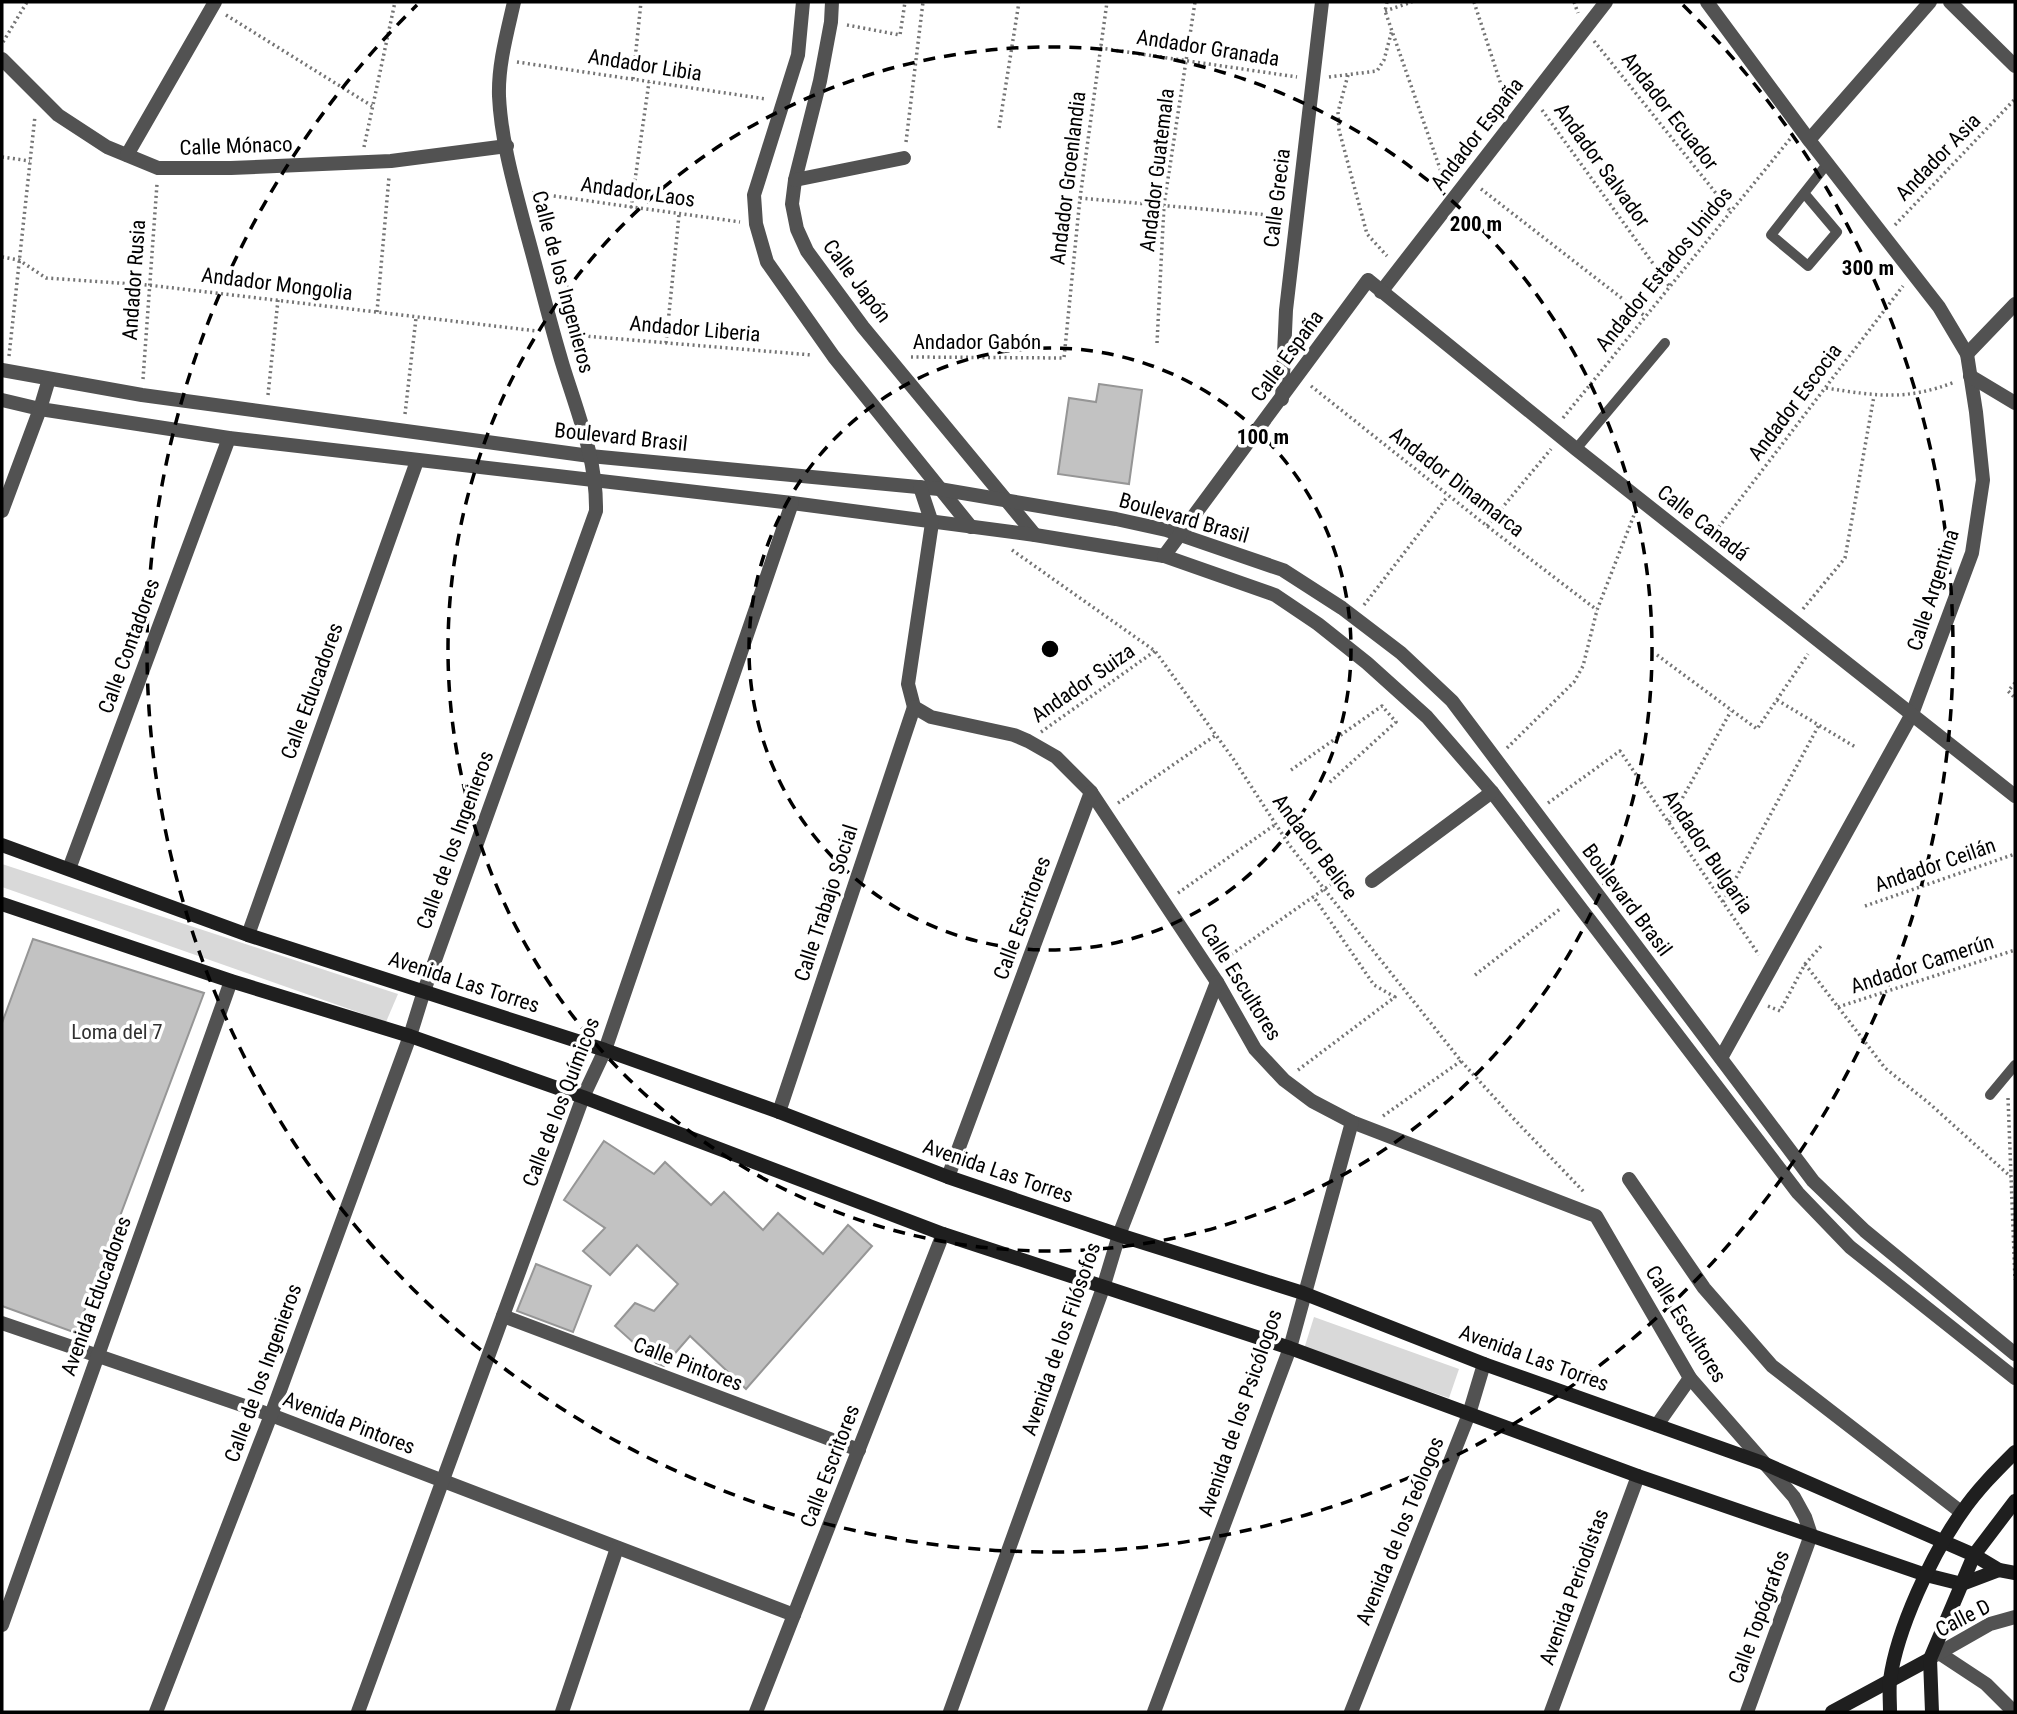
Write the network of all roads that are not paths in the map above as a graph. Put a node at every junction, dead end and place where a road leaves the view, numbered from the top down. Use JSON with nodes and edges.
{"nodes":[{"id":1,"x":514,"y":2,"type":"edge"},
{"id":2,"x":803,"y":2,"type":"edge"},
{"id":3,"x":832,"y":2,"type":"edge"},
{"id":4,"x":1322,"y":2,"type":"edge"},
{"id":5,"x":1606,"y":2,"type":"edge"},
{"id":6,"x":1707,"y":2,"type":"edge"},
{"id":7,"x":1930,"y":2,"type":"edge"},
{"id":8,"x":1950,"y":2,"type":"edge"},
{"id":9,"x":214,"y":4,"type":"edge"},
{"id":10,"x":2,"y":60,"type":"edge"},
{"id":11,"x":2015,"y":66,"type":"edge"},
{"id":12,"x":1809,"y":140,"type":"junction"},
{"id":13,"x":507,"y":146,"type":"junction"},
{"id":14,"x":127,"y":155,"type":"junction"},
{"id":15,"x":904,"y":158,"type":"road end"},
{"id":16,"x":1827,"y":164,"type":"junction"},
{"id":17,"x":795,"y":180,"type":"junction"},
{"id":18,"x":1804,"y":193,"type":"junction"},
{"id":19,"x":1368,"y":280,"type":"joint"},
{"id":20,"x":1381,"y":292,"type":"junction"},
{"id":21,"x":2015,"y":304,"type":"edge"},
{"id":22,"x":1665,"y":344,"type":"dead end"},
{"id":23,"x":1967,"y":354,"type":"junction"},
{"id":24,"x":4,"y":371,"type":"edge"},
{"id":25,"x":1970,"y":376,"type":"junction"},
{"id":26,"x":49,"y":379,"type":"junction"},
{"id":27,"x":1282,"y":399,"type":"junction"},
{"id":28,"x":2,"y":400,"type":"edge"},
{"id":29,"x":2015,"y":403,"type":"edge"},
{"id":30,"x":40,"y":409,"type":"junction"},
{"id":31,"x":229,"y":438,"type":"junction"},
{"id":32,"x":1576,"y":449,"type":"junction"},
{"id":33,"x":590,"y":456,"type":"junction"},
{"id":34,"x":417,"y":461,"type":"junction"},
{"id":35,"x":596,"y":482,"type":"junction"},
{"id":36,"x":920,"y":487,"type":"junction"},
{"id":37,"x":939,"y":489,"type":"junction"},
{"id":38,"x":1008,"y":502,"type":"junction"},
{"id":39,"x":792,"y":503,"type":"junction"},
{"id":40,"x":2,"y":511,"type":"edge"},
{"id":41,"x":932,"y":523,"type":"junction"},
{"id":42,"x":976,"y":527,"type":"junction"},
{"id":43,"x":1181,"y":534,"type":"junction"},
{"id":44,"x":1035,"y":535,"type":"junction"},
{"id":45,"x":1164,"y":556,"type":"junction"},
{"id":46,"x":914,"y":707,"type":"junction"},
{"id":47,"x":1912,"y":714,"type":"junction"},
{"id":48,"x":1091,"y":792,"type":"junction"},
{"id":49,"x":1492,"y":792,"type":"junction"},
{"id":50,"x":2015,"y":796,"type":"edge"},
{"id":51,"x":2,"y":845,"type":"edge"},
{"id":52,"x":69,"y":869,"type":"junction"},
{"id":53,"x":1372,"y":881,"type":"dead end"},
{"id":54,"x":2,"y":904,"type":"edge"},
{"id":55,"x":247,"y":935,"type":"junction"},
{"id":56,"x":1213,"y":976,"type":"junction"},
{"id":57,"x":231,"y":981,"type":"junction"},
{"id":58,"x":424,"y":990,"type":"junction"},
{"id":59,"x":410,"y":1036,"type":"junction"},
{"id":60,"x":605,"y":1050,"type":"junction"},
{"id":61,"x":1721,"y":1058,"type":"junction"},
{"id":62,"x":2015,"y":1065,"type":"edge"},
{"id":63,"x":1990,"y":1095,"type":"dead end"},
{"id":64,"x":583,"y":1097,"type":"junction"},
{"id":65,"x":779,"y":1112,"type":"junction"},
{"id":66,"x":1352,"y":1122,"type":"junction"},
{"id":67,"x":948,"y":1177,"type":"junction"},
{"id":68,"x":1629,"y":1180,"type":"dead end"},
{"id":69,"x":943,"y":1234,"type":"junction"},
{"id":70,"x":1119,"y":1235,"type":"junction"},
{"id":71,"x":1103,"y":1288,"type":"junction"},
{"id":72,"x":1303,"y":1293,"type":"junction"},
{"id":73,"x":503,"y":1317,"type":"junction"},
{"id":74,"x":2,"y":1322,"type":"edge"},
{"id":75,"x":1290,"y":1348,"type":"junction"},
{"id":76,"x":2015,"y":1354,"type":"edge"},
{"id":77,"x":97,"y":1355,"type":"junction"},
{"id":78,"x":1485,"y":1364,"type":"junction"},
{"id":79,"x":1690,"y":1378,"type":"junction"},
{"id":80,"x":2015,"y":1378,"type":"edge"},
{"id":81,"x":1469,"y":1413,"type":"junction"},
{"id":82,"x":271,"y":1415,"type":"junction"},
{"id":83,"x":1657,"y":1425,"type":"junction"},
{"id":84,"x":859,"y":1450,"type":"junction"},
{"id":85,"x":2015,"y":1452,"type":"edge"},
{"id":86,"x":1763,"y":1463,"type":"junction"},
{"id":87,"x":1638,"y":1476,"type":"junction"},
{"id":88,"x":443,"y":1482,"type":"junction"},
{"id":89,"x":2015,"y":1501,"type":"edge"},
{"id":90,"x":1961,"y":1513,"type":"junction"},
{"id":91,"x":1811,"y":1535,"type":"junction"},
{"id":92,"x":1944,"y":1543,"type":"junction"},
{"id":93,"x":617,"y":1548,"type":"junction"},
{"id":94,"x":1974,"y":1555,"type":"junction"},
{"id":95,"x":1999,"y":1570,"type":"junction"},
{"id":96,"x":2015,"y":1573,"type":"edge"},
{"id":97,"x":1926,"y":1575,"type":"junction"},
{"id":98,"x":1962,"y":1584,"type":"junction"},
{"id":99,"x":794,"y":1615,"type":"junction"},
{"id":100,"x":2015,"y":1617,"type":"edge"},
{"id":101,"x":2,"y":1625,"type":"edge"},
{"id":102,"x":1935,"y":1656,"type":"junction"},
{"id":103,"x":1890,"y":1680,"type":"junction"},
{"id":104,"x":156,"y":1712,"type":"edge"},
{"id":105,"x":358,"y":1712,"type":"edge"},
{"id":106,"x":562,"y":1712,"type":"edge"},
{"id":107,"x":756,"y":1712,"type":"edge"},
{"id":108,"x":950,"y":1712,"type":"edge"},
{"id":109,"x":1154,"y":1712,"type":"edge"},
{"id":110,"x":1352,"y":1712,"type":"edge"},
{"id":111,"x":1550,"y":1712,"type":"edge"},
{"id":112,"x":1747,"y":1712,"type":"edge"},
{"id":113,"x":1832,"y":1712,"type":"edge"},
{"id":114,"x":1890,"y":1712,"type":"edge"},
{"id":115,"x":1932,"y":1712,"type":"edge"},
{"id":116,"x":2014,"y":1712,"type":"edge"}],
"edges":[{"from":1,"to":13,"type":"street","name":"Calle de los Ingenieros"},
{"from":2,"to":37,"type":"street"},
{"from":3,"to":17,"type":"street","name":"Calle Japón"},
{"from":4,"to":27,"type":"street","name":"Calle Grecia"},
{"from":5,"to":20,"type":"street","name":"Andador España"},
{"from":6,"to":12,"type":"street","name":"Calle Argentina"},
{"from":7,"to":12,"type":"street"},
{"from":8,"to":11,"type":"street"},
{"from":9,"to":14,"type":"street"},
{"from":10,"to":14,"type":"street","name":"Calle Mónaco"},
{"from":12,"to":16,"type":"street","name":"Calle Argentina"},
{"from":13,"to":14,"type":"street","name":"Calle Mónaco"},
{"from":13,"to":33,"type":"street","name":"Calle de los Ingenieros"},
{"from":15,"to":17,"type":"street"},
{"from":16,"to":18,"type":"lane"},
{"from":16,"to":23,"type":"street","name":"Calle Argentina"},
{"from":17,"to":38,"type":"street","name":"Calle Japón"},
{"from":18,"to":18,"type":"lane"},
{"from":19,"to":20,"type":"street","name":"Calle Canadá"},
{"from":19,"to":27,"type":"street","name":"Calle España"},
{"from":20,"to":32,"type":"street","name":"Calle Canadá"},
{"from":21,"to":23,"type":"street"},
{"from":22,"to":32,"type":"lane"},
{"from":23,"to":25,"type":"street","name":"Calle Argentina"},
{"from":24,"to":26,"type":"street","name":"Boulevard Brasil"},
{"from":25,"to":29,"type":"street"},
{"from":25,"to":47,"type":"street","name":"Calle Argentina"},
{"from":26,"to":30,"type":"street"},
{"from":26,"to":33,"type":"street","name":"Boulevard Brasil"},
{"from":27,"to":43,"type":"street","name":"Calle España"},
{"from":28,"to":30,"type":"street","name":"Boulevard Brasil"},
{"from":30,"to":31,"type":"street","name":"Boulevard Brasil"},
{"from":30,"to":40,"type":"street"},
{"from":31,"to":34,"type":"street","name":"Boulevard Brasil"},
{"from":31,"to":52,"type":"street","name":"Calle Contadores"},
{"from":32,"to":47,"type":"street","name":"Calle Canadá"},
{"from":33,"to":35,"type":"street","name":"Calle de los Ingenieros"},
{"from":33,"to":36,"type":"street","name":"Boulevard Brasil"},
{"from":34,"to":35,"type":"street","name":"Boulevard Brasil"},
{"from":34,"to":55,"type":"street","name":"Calle Educadores"},
{"from":35,"to":39,"type":"street","name":"Boulevard Brasil"},
{"from":35,"to":58,"type":"street","name":"Calle de los Ingenieros"},
{"from":36,"to":37,"type":"street","name":"Boulevard Brasil"},
{"from":36,"to":41,"type":"street"},
{"from":37,"to":38,"type":"street","name":"Boulevard Brasil"},
{"from":37,"to":42,"type":"street"},
{"from":38,"to":43,"type":"street","name":"Boulevard Brasil"},
{"from":38,"to":44,"type":"street","name":"Calle Japón"},
{"from":39,"to":41,"type":"street","name":"Boulevard Brasil"},
{"from":39,"to":60,"type":"street","name":"Calle de los Químicos"},
{"from":41,"to":42,"type":"street","name":"Boulevard Brasil"},
{"from":41,"to":46,"type":"street"},
{"from":42,"to":44,"type":"street","name":"Boulevard Brasil"},
{"from":43,"to":45,"type":"street","name":"Calle España"},
{"from":43,"to":61,"type":"street","name":"Boulevard Brasil"},
{"from":44,"to":45,"type":"street","name":"Boulevard Brasil"},
{"from":45,"to":49,"type":"street","name":"Boulevard Brasil"},
{"from":46,"to":48,"type":"street","name":"Calle Escultores"},
{"from":46,"to":65,"type":"street","name":"Calle Trabajo Social"},
{"from":47,"to":50,"type":"street","name":"Calle Canadá"},
{"from":47,"to":61,"type":"street","name":"Calle Argentina"},
{"from":48,"to":56,"type":"street","name":"Calle Escultores"},
{"from":48,"to":67,"type":"street","name":"Calle Escritores"},
{"from":49,"to":53,"type":"street"},
{"from":49,"to":80,"type":"street","name":"Boulevard Brasil"},
{"from":51,"to":52,"type":"main road","name":"Avenida Las Torres"},
{"from":52,"to":55,"type":"main road","name":"Avenida Las Torres"},
{"from":54,"to":57,"type":"main road"},
{"from":55,"to":58,"type":"main road","name":"Avenida Las Torres"},
{"from":56,"to":66,"type":"street","name":"Calle Escultores"},
{"from":56,"to":70,"type":"street","name":"Avenida de los Filósofos"},
{"from":57,"to":59,"type":"main road"},
{"from":57,"to":77,"type":"street","name":"Avenida Educadores"},
{"from":58,"to":59,"type":"street","name":"Calle de los Ingenieros"},
{"from":58,"to":60,"type":"main road","name":"Avenida Las Torres"},
{"from":59,"to":64,"type":"main road"},
{"from":59,"to":82,"type":"street","name":"Calle de los Ingenieros"},
{"from":60,"to":64,"type":"street","name":"Calle de los Químicos"},
{"from":60,"to":65,"type":"main road","name":"Avenida Las Torres"},
{"from":61,"to":76,"type":"street","name":"Boulevard Brasil"},
{"from":62,"to":63,"type":"lane"},
{"from":64,"to":69,"type":"main road"},
{"from":64,"to":73,"type":"street","name":"Calle de los Químicos"},
{"from":65,"to":67,"type":"main road","name":"Avenida Las Torres"},
{"from":66,"to":72,"type":"street","name":"Avenida de los Psicólogos"},
{"from":66,"to":79,"type":"street","name":"Calle Escultores"},
{"from":67,"to":70,"type":"main road","name":"Avenida Las Torres"},
{"from":68,"to":90,"type":"street"},
{"from":69,"to":71,"type":"main road"},
{"from":69,"to":84,"type":"street","name":"Calle Escritores"},
{"from":70,"to":71,"type":"street","name":"Avenida de los Filósofos"},
{"from":70,"to":72,"type":"main road","name":"Avenida Las Torres"},
{"from":71,"to":75,"type":"main road"},
{"from":71,"to":108,"type":"street","name":"Avenida de los Filósofos"},
{"from":72,"to":75,"type":"street","name":"Avenida de los Psicólogos"},
{"from":72,"to":78,"type":"main road","name":"Avenida Las Torres"},
{"from":73,"to":84,"type":"street","name":"Calle Pintores"},
{"from":73,"to":88,"type":"street","name":"Calle de los Químicos"},
{"from":74,"to":77,"type":"street","name":"Avenida Pintores"},
{"from":75,"to":81,"type":"main road"},
{"from":75,"to":109,"type":"street","name":"Avenida de los Psicólogos"},
{"from":77,"to":82,"type":"street","name":"Avenida Pintores"},
{"from":77,"to":101,"type":"street","name":"Avenida Educadores"},
{"from":78,"to":81,"type":"street","name":"Avenida de los Teólogos"},
{"from":78,"to":83,"type":"main road","name":"Avenida Las Torres"},
{"from":79,"to":83,"type":"street"},
{"from":79,"to":86,"type":"street","name":"Calle Escultores"},
{"from":81,"to":87,"type":"main road"},
{"from":81,"to":110,"type":"street","name":"Avenida de los Teólogos"},
{"from":82,"to":88,"type":"street","name":"Avenida Pintores"},
{"from":82,"to":104,"type":"street","name":"Calle de los Ingenieros"},
{"from":83,"to":86,"type":"main road","name":"Avenida Las Torres"},
{"from":84,"to":99,"type":"street","name":"Calle Escritores"},
{"from":85,"to":90,"type":"main road"},
{"from":86,"to":91,"type":"street","name":"Calle Escultores"},
{"from":86,"to":92,"type":"main road","name":"Avenida Las Torres"},
{"from":87,"to":91,"type":"main road"},
{"from":87,"to":111,"type":"street","name":"Avenida Periodistas"},
{"from":88,"to":93,"type":"street"},
{"from":88,"to":105,"type":"street","name":"Calle de los Químicos"},
{"from":89,"to":94,"type":"main road"},
{"from":90,"to":92,"type":"main road"},
{"from":91,"to":97,"type":"main road"},
{"from":91,"to":112,"type":"street","name":"Calle Topógrafos"},
{"from":92,"to":94,"type":"main road","name":"Avenida Las Torres"},
{"from":92,"to":97,"type":"main road"},
{"from":93,"to":99,"type":"street"},
{"from":93,"to":106,"type":"street"},
{"from":94,"to":95,"type":"main road","name":"Avenida Las Torres"},
{"from":94,"to":98,"type":"main road"},
{"from":95,"to":96,"type":"main road"},
{"from":95,"to":98,"type":"main road"},
{"from":97,"to":98,"type":"main road"},
{"from":97,"to":103,"type":"main road"},
{"from":98,"to":102,"type":"main road"},
{"from":99,"to":107,"type":"street","name":"Calle Escritores"},
{"from":100,"to":102,"type":"street","name":"Calle D"},
{"from":102,"to":103,"type":"main road"},
{"from":102,"to":115,"type":"main road"},
{"from":102,"to":116,"type":"street"},
{"from":103,"to":113,"type":"main road"},
{"from":103,"to":114,"type":"main road"}]}
